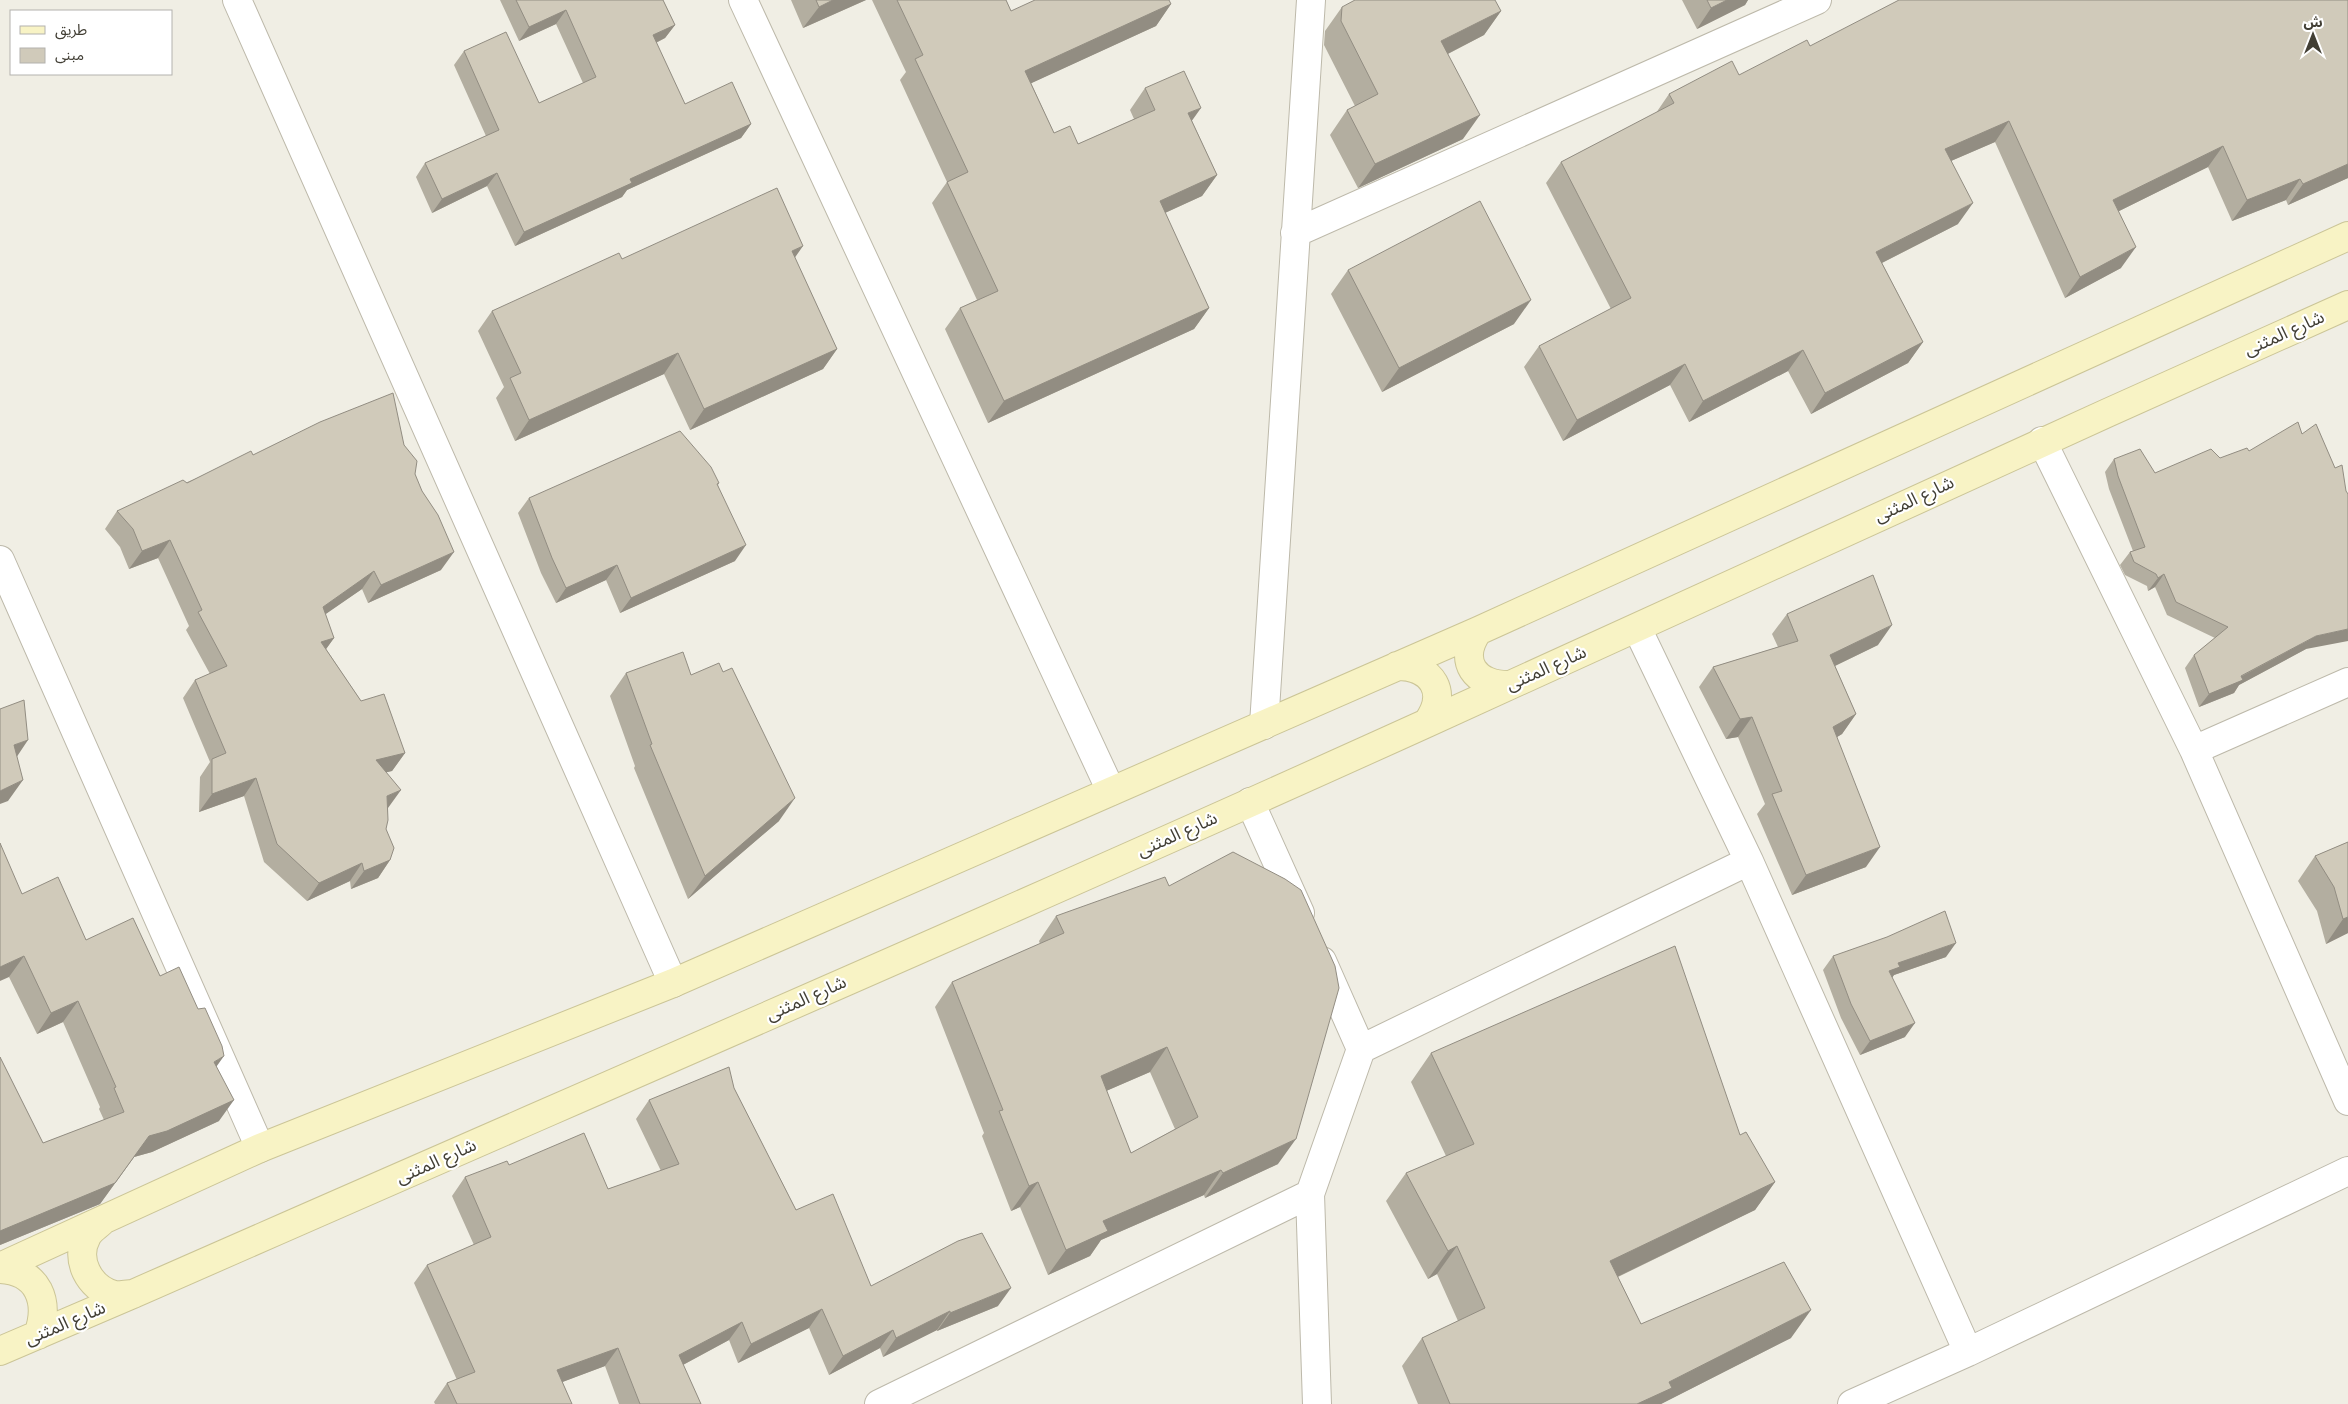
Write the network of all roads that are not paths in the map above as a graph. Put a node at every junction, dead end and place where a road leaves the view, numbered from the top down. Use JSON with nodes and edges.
{"nodes":[{"id":1,"x":237,"y":0,"type":"edge"},
{"id":2,"x":743,"y":0,"type":"edge"},
{"id":3,"x":1311,"y":0,"type":"edge"},
{"id":4,"x":1817,"y":0,"type":"edge"},
{"id":5,"x":1295,"y":233,"type":"junction"},
{"id":6,"x":2348,"y":236,"type":"edge"},
{"id":7,"x":2348,"y":305,"type":"edge"},
{"id":8,"x":2042,"y":440,"type":"junction"},
{"id":9,"x":0,"y":560,"type":"edge"},
{"id":10,"x":1637,"y":628,"type":"junction"},
{"id":11,"x":1478,"y":631,"type":"junction"},
{"id":12,"x":1397,"y":666,"type":"junction"},
{"id":13,"x":2348,"y":682,"type":"edge"},
{"id":14,"x":1510,"y":685,"type":"junction"},
{"id":15,"x":1427,"y":723,"type":"junction"},
{"id":16,"x":1264,"y":725,"type":"junction"},
{"id":17,"x":2194,"y":750,"type":"junction"},
{"id":18,"x":1111,"y":791,"type":"junction"},
{"id":19,"x":1250,"y":802,"type":"junction"},
{"id":20,"x":1749,"y":861,"type":"junction"},
{"id":21,"x":674,"y":983,"type":"junction"},
{"id":22,"x":1361,"y":1049,"type":"junction"},
{"id":23,"x":2348,"y":1101,"type":"edge"},
{"id":24,"x":260,"y":1148,"type":"junction"},
{"id":25,"x":2348,"y":1171,"type":"edge"},
{"id":26,"x":1310,"y":1194,"type":"junction"},
{"id":27,"x":101,"y":1222,"type":"junction"},
{"id":28,"x":0,"y":1268,"type":"edge"},
{"id":29,"x":133,"y":1294,"type":"junction"},
{"id":30,"x":38,"y":1335,"type":"junction"},
{"id":31,"x":0,"y":1351,"type":"edge"},
{"id":32,"x":1968,"y":1352,"type":"junction"},
{"id":33,"x":882,"y":1403,"type":"edge"},
{"id":34,"x":1317,"y":1404,"type":"edge"},
{"id":35,"x":1852,"y":1404,"type":"edge"}],
"edges":[{"from":1,"to":21,"type":"street"},
{"from":2,"to":18,"type":"street"},
{"from":3,"to":5,"type":"street"},
{"from":4,"to":5,"type":"street"},
{"from":5,"to":16,"type":"street"},
{"from":6,"to":11,"type":"main road"},
{"from":7,"to":8,"type":"main road","name":"شارع المثنى"},
{"from":8,"to":10,"type":"main road","name":"شارع المثنى"},
{"from":8,"to":17,"type":"street"},
{"from":9,"to":24,"type":"street"},
{"from":10,"to":14,"type":"main road","name":"شارع المثنى"},
{"from":10,"to":20,"type":"street"},
{"from":11,"to":12,"type":"main road"},
{"from":11,"to":14,"type":"main road"},
{"from":12,"to":15,"type":"main road"},
{"from":12,"to":16,"type":"main road"},
{"from":13,"to":17,"type":"street"},
{"from":14,"to":15,"type":"main road","name":"شارع المثنى"},
{"from":15,"to":19,"type":"main road","name":"شارع المثنى"},
{"from":16,"to":18,"type":"main road"},
{"from":17,"to":23,"type":"street"},
{"from":18,"to":21,"type":"main road"},
{"from":19,"to":22,"type":"street"},
{"from":19,"to":29,"type":"main road","name":"شارع المثنى"},
{"from":20,"to":22,"type":"street"},
{"from":20,"to":32,"type":"street"},
{"from":21,"to":24,"type":"main road"},
{"from":22,"to":26,"type":"street"},
{"from":24,"to":27,"type":"main road"},
{"from":25,"to":32,"type":"street"},
{"from":26,"to":33,"type":"street"},
{"from":26,"to":34,"type":"street"},
{"from":27,"to":28,"type":"main road"},
{"from":27,"to":29,"type":"main road"},
{"from":28,"to":30,"type":"main road"},
{"from":29,"to":30,"type":"main road","name":"شارع المثنى"},
{"from":30,"to":31,"type":"main road","name":"شارع المثنى"},
{"from":32,"to":35,"type":"street"}]}
